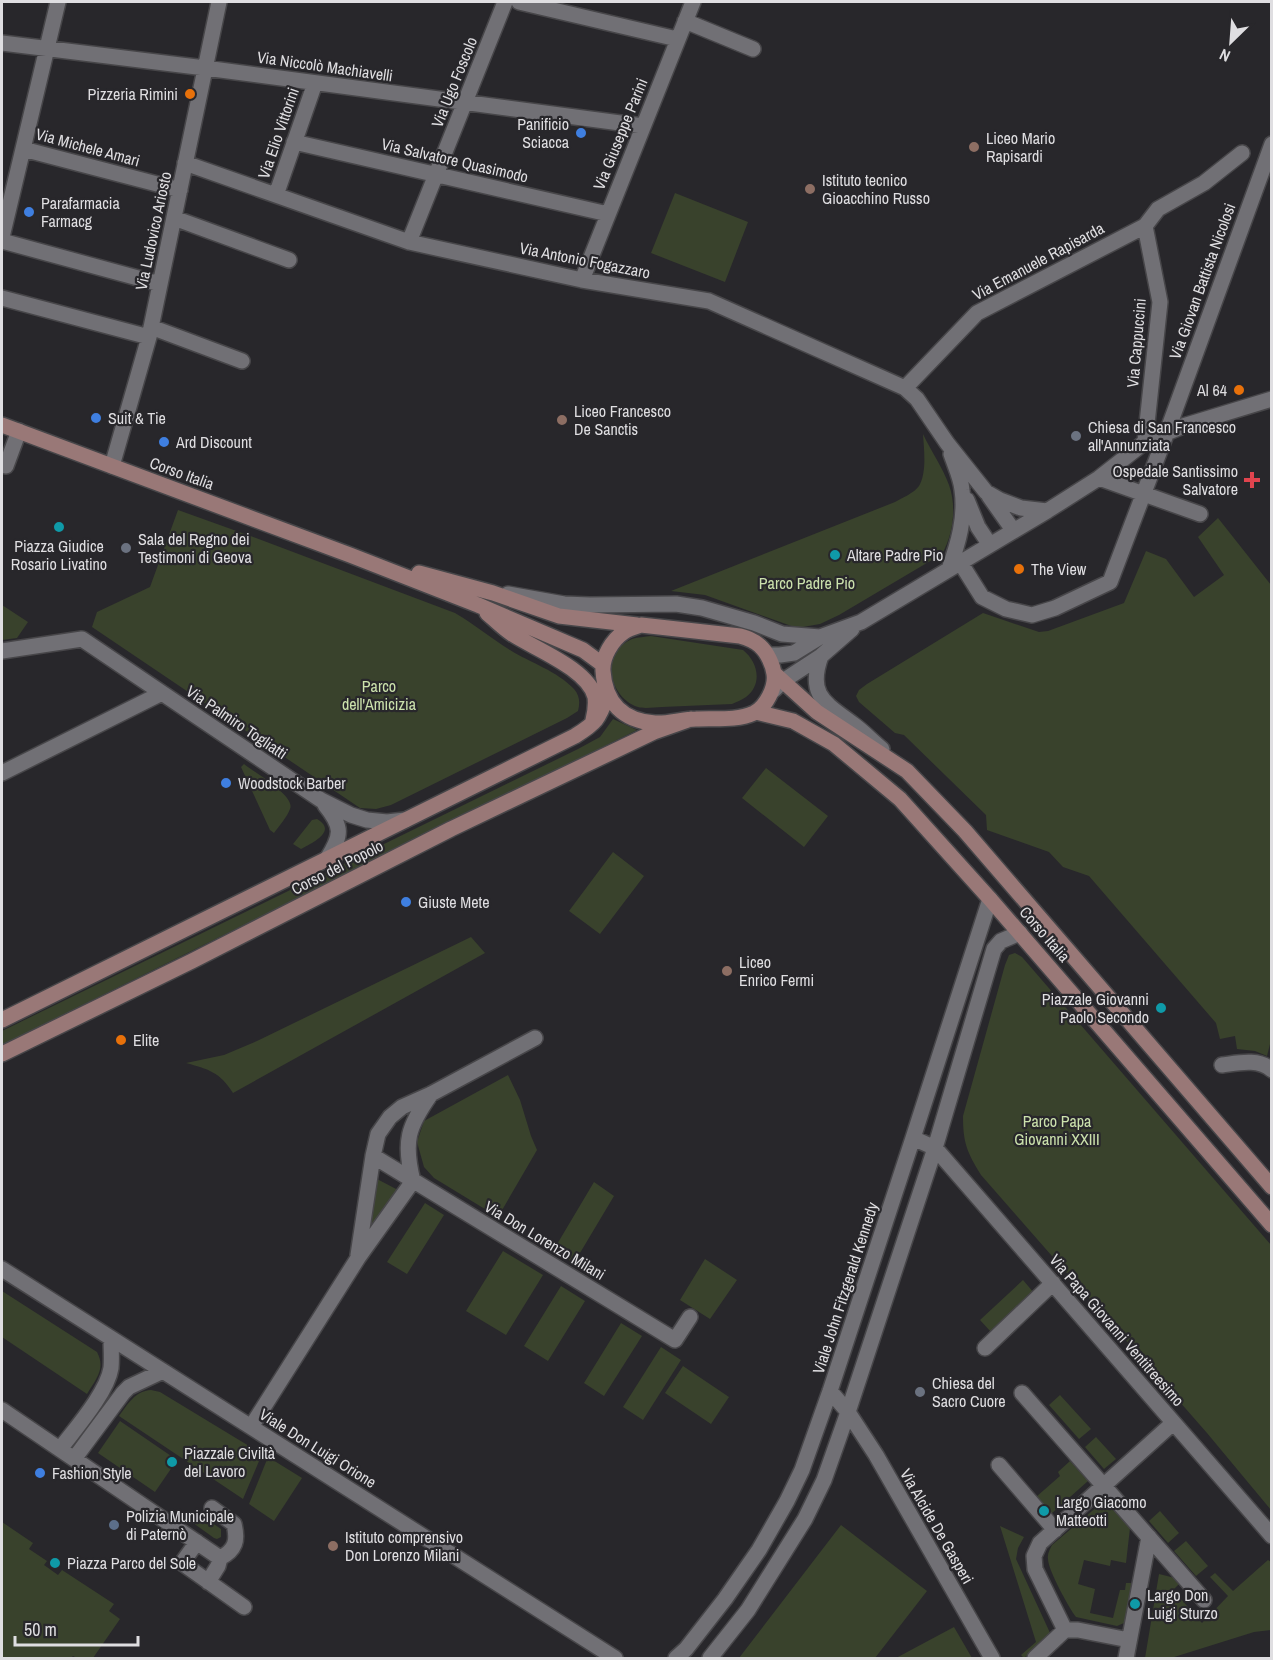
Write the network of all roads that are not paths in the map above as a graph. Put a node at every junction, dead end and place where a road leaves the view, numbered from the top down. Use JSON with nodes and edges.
{"nodes":[{"id":1,"x":58,"y":2,"type":"edge"},
{"id":2,"x":219,"y":2,"type":"edge"},
{"id":3,"x":505,"y":2,"type":"edge"},
{"id":4,"x":519,"y":2,"type":"edge"},
{"id":5,"x":693,"y":2,"type":"edge"},
{"id":6,"x":685,"y":21,"type":"junction"},
{"id":7,"x":677,"y":39,"type":"junction"},
{"id":8,"x":2,"y":43,"type":"edge"},
{"id":9,"x":46,"y":49,"type":"junction"},
{"id":10,"x":753,"y":50,"type":"dead end"},
{"id":11,"x":205,"y":68,"type":"junction"},
{"id":12,"x":315,"y":82,"type":"junction"},
{"id":13,"x":465,"y":103,"type":"junction"},
{"id":14,"x":643,"y":126,"type":"junction"},
{"id":15,"x":294,"y":142,"type":"junction"},
{"id":16,"x":1272,"y":144,"type":"edge"},
{"id":17,"x":23,"y":149,"type":"junction"},
{"id":18,"x":1242,"y":153,"type":"dead end"},
{"id":19,"x":186,"y":163,"type":"junction"},
{"id":20,"x":436,"y":174,"type":"junction"},
{"id":21,"x":180,"y":190,"type":"junction"},
{"id":22,"x":7,"y":191,"type":"edge"},
{"id":23,"x":276,"y":195,"type":"junction"},
{"id":24,"x":608,"y":214,"type":"junction"},
{"id":25,"x":174,"y":218,"type":"junction"},
{"id":26,"x":1145,"y":226,"type":"junction"},
{"id":27,"x":2,"y":237,"type":"edge"},
{"id":28,"x":2,"y":242,"type":"edge"},
{"id":29,"x":409,"y":242,"type":"junction"},
{"id":30,"x":289,"y":260,"type":"dead end"},
{"id":31,"x":582,"y":280,"type":"junction"},
{"id":32,"x":160,"y":284,"type":"junction"},
{"id":33,"x":2,"y":298,"type":"edge"},
{"id":34,"x":150,"y":332,"type":"junction"},
{"id":35,"x":242,"y":361,"type":"dead end"},
{"id":36,"x":905,"y":388,"type":"junction"},
{"id":37,"x":1272,"y":399,"type":"edge"},
{"id":38,"x":2,"y":425,"type":"edge"},
{"id":39,"x":19,"y":431,"type":"junction"},
{"id":40,"x":1167,"y":432,"type":"junction"},
{"id":41,"x":947,"y":442,"type":"junction"},
{"id":42,"x":1145,"y":442,"type":"junction"},
{"id":43,"x":2,"y":464,"type":"edge"},
{"id":44,"x":112,"y":466,"type":"junction"},
{"id":45,"x":1099,"y":478,"type":"junction"},
{"id":46,"x":962,"y":489,"type":"junction"},
{"id":47,"x":986,"y":492,"type":"junction"},
{"id":48,"x":1143,"y":494,"type":"junction"},
{"id":49,"x":1047,"y":511,"type":"junction"},
{"id":50,"x":1200,"y":514,"type":"dead end"},
{"id":51,"x":1013,"y":530,"type":"junction"},
{"id":52,"x":990,"y":545,"type":"junction"},
{"id":53,"x":350,"y":555,"type":"junction"},
{"id":54,"x":955,"y":566,"type":"junction"},
{"id":55,"x":493,"y":592,"type":"junction"},
{"id":56,"x":478,"y":605,"type":"junction"},
{"id":57,"x":861,"y":621,"type":"junction"},
{"id":58,"x":640,"y":625,"type":"junction"},
{"id":59,"x":820,"y":637,"type":"junction"},
{"id":60,"x":2,"y":651,"type":"edge"},
{"id":61,"x":768,"y":655,"type":"junction"},
{"id":62,"x":821,"y":656,"type":"junction"},
{"id":63,"x":602,"y":664,"type":"junction"},
{"id":64,"x":779,"y":678,"type":"junction"},
{"id":65,"x":162,"y":693,"type":"junction"},
{"id":66,"x":607,"y":696,"type":"junction"},
{"id":67,"x":756,"y":712,"type":"junction"},
{"id":68,"x":691,"y":719,"type":"junction"},
{"id":69,"x":592,"y":726,"type":"junction"},
{"id":70,"x":907,"y":771,"type":"junction"},
{"id":71,"x":2,"y":772,"type":"edge"},
{"id":72,"x":321,"y":800,"type":"junction"},
{"id":73,"x":406,"y":820,"type":"junction"},
{"id":74,"x":327,"y":859,"type":"junction"},
{"id":75,"x":990,"y":899,"type":"junction"},
{"id":76,"x":1020,"y":933,"type":"junction"},
{"id":77,"x":2,"y":1020,"type":"edge"},
{"id":78,"x":534,"y":1038,"type":"dead end"},
{"id":79,"x":2,"y":1053,"type":"edge"},
{"id":80,"x":1222,"y":1065,"type":"dead end"},
{"id":81,"x":1272,"y":1070,"type":"edge"},
{"id":82,"x":431,"y":1094,"type":"junction"},
{"id":83,"x":914,"y":1138,"type":"junction"},
{"id":84,"x":935,"y":1148,"type":"junction"},
{"id":85,"x":373,"y":1156,"type":"junction"},
{"id":86,"x":413,"y":1180,"type":"junction"},
{"id":87,"x":1272,"y":1187,"type":"edge"},
{"id":88,"x":1272,"y":1225,"type":"edge"},
{"id":89,"x":358,"y":1258,"type":"junction"},
{"id":90,"x":2,"y":1269,"type":"edge"},
{"id":91,"x":1053,"y":1283,"type":"junction"},
{"id":92,"x":690,"y":1317,"type":"dead end"},
{"id":93,"x":111,"y":1339,"type":"junction"},
{"id":94,"x":985,"y":1348,"type":"dead end"},
{"id":95,"x":163,"y":1371,"type":"junction"},
{"id":96,"x":830,"y":1391,"type":"junction"},
{"id":97,"x":1022,"y":1393,"type":"dead end"},
{"id":98,"x":2,"y":1410,"type":"edge"},
{"id":99,"x":848,"y":1412,"type":"junction"},
{"id":100,"x":81,"y":1420,"type":"junction"},
{"id":101,"x":1173,"y":1423,"type":"junction"},
{"id":102,"x":251,"y":1427,"type":"junction"},
{"id":103,"x":95,"y":1430,"type":"junction"},
{"id":104,"x":60,"y":1449,"type":"junction"},
{"id":105,"x":74,"y":1459,"type":"junction"},
{"id":106,"x":999,"y":1465,"type":"dead end"},
{"id":107,"x":1104,"y":1486,"type":"junction"},
{"id":108,"x":212,"y":1508,"type":"dead end"},
{"id":109,"x":1055,"y":1530,"type":"junction"},
{"id":110,"x":1272,"y":1536,"type":"edge"},
{"id":111,"x":1149,"y":1537,"type":"junction"},
{"id":112,"x":197,"y":1542,"type":"junction"},
{"id":113,"x":220,"y":1558,"type":"junction"},
{"id":114,"x":208,"y":1582,"type":"junction"},
{"id":115,"x":1204,"y":1600,"type":"dead end"},
{"id":116,"x":244,"y":1607,"type":"dead end"},
{"id":117,"x":1065,"y":1630,"type":"junction"},
{"id":118,"x":1130,"y":1640,"type":"junction"},
{"id":119,"x":615,"y":1659,"type":"edge"},
{"id":120,"x":676,"y":1659,"type":"edge"},
{"id":121,"x":710,"y":1659,"type":"edge"},
{"id":122,"x":992,"y":1659,"type":"edge"},
{"id":123,"x":1035,"y":1659,"type":"edge"},
{"id":124,"x":1126,"y":1659,"type":"edge"}],
"edges":[{"from":1,"to":9,"type":"street"},
{"from":2,"to":11,"type":"street","name":"Via Ludovico Ariosto"},
{"from":3,"to":13,"type":"street","name":"Via Ugo Foscolo"},
{"from":4,"to":7,"type":"street"},
{"from":5,"to":6,"type":"street","name":"Via Giuseppe Parini"},
{"from":6,"to":7,"type":"street","name":"Via Giuseppe Parini"},
{"from":6,"to":10,"type":"street"},
{"from":7,"to":14,"type":"street","name":"Via Giuseppe Parini"},
{"from":8,"to":9,"type":"street","name":"Via Niccolò Machiavelli"},
{"from":9,"to":11,"type":"street","name":"Via Niccolò Machiavelli"},
{"from":9,"to":17,"type":"street"},
{"from":11,"to":12,"type":"street","name":"Via Niccolò Machiavelli"},
{"from":11,"to":19,"type":"street","name":"Via Ludovico Ariosto"},
{"from":12,"to":13,"type":"street","name":"Via Niccolò Machiavelli"},
{"from":12,"to":15,"type":"street","name":"Via Elio Vittorini"},
{"from":13,"to":14,"type":"street","name":"Via Niccolò Machiavelli"},
{"from":13,"to":20,"type":"street","name":"Via Ugo Foscolo"},
{"from":14,"to":24,"type":"street","name":"Via Giuseppe Parini"},
{"from":15,"to":20,"type":"street","name":"Via Salvatore Quasimodo"},
{"from":15,"to":23,"type":"street","name":"Via Elio Vittorini"},
{"from":16,"to":40,"type":"street","name":"Via Giovan Battista Nicolosi"},
{"from":17,"to":21,"type":"street","name":"Via Michele Amari"},
{"from":17,"to":22,"type":"street"},
{"from":18,"to":26,"type":"street"},
{"from":19,"to":21,"type":"street","name":"Via Ludovico Ariosto"},
{"from":19,"to":23,"type":"street","name":"Via Antonio Fogazzaro"},
{"from":20,"to":24,"type":"street","name":"Via Salvatore Quasimodo"},
{"from":20,"to":29,"type":"street","name":"Via Ugo Foscolo"},
{"from":21,"to":25,"type":"street","name":"Via Ludovico Ariosto"},
{"from":22,"to":27,"type":"street"},
{"from":23,"to":29,"type":"street","name":"Via Antonio Fogazzaro"},
{"from":24,"to":31,"type":"street","name":"Via Giuseppe Parini"},
{"from":25,"to":30,"type":"street"},
{"from":25,"to":32,"type":"street","name":"Via Ludovico Ariosto"},
{"from":26,"to":36,"type":"street","name":"Via Emanuele Rapisarda"},
{"from":26,"to":42,"type":"street","name":"Via Cappuccini"},
{"from":28,"to":32,"type":"street"},
{"from":29,"to":31,"type":"street","name":"Via Antonio Fogazzaro"},
{"from":31,"to":36,"type":"street","name":"Via Antonio Fogazzaro"},
{"from":32,"to":34,"type":"street","name":"Via Ludovico Ariosto"},
{"from":33,"to":34,"type":"street"},
{"from":34,"to":35,"type":"street"},
{"from":34,"to":44,"type":"street","name":"Via Ludovico Ariosto"},
{"from":36,"to":41,"type":"street","name":"Via Antonio Fogazzaro"},
{"from":37,"to":40,"type":"street"},
{"from":38,"to":39,"type":"main road","name":"Corso Italia"},
{"from":39,"to":43,"type":"street"},
{"from":39,"to":44,"type":"main road","name":"Corso Italia"},
{"from":40,"to":42,"type":"street"},
{"from":40,"to":48,"type":"street","name":"Via Giovan Battista Nicolosi"},
{"from":41,"to":46,"type":"street"},
{"from":41,"to":47,"type":"street"},
{"from":42,"to":45,"type":"street"},
{"from":44,"to":53,"type":"main road","name":"Corso Italia"},
{"from":45,"to":48,"type":"street"},
{"from":45,"to":49,"type":"street"},
{"from":46,"to":52,"type":"street"},
{"from":46,"to":54,"type":"street"},
{"from":47,"to":49,"type":"street"},
{"from":47,"to":51,"type":"street"},
{"from":48,"to":50,"type":"street"},
{"from":48,"to":54,"type":"street","name":"Via Giovan Battista Nicolosi"},
{"from":49,"to":51,"type":"street"},
{"from":51,"to":52,"type":"street"},
{"from":52,"to":54,"type":"street"},
{"from":53,"to":55,"type":"main road"},
{"from":53,"to":56,"type":"main road"},
{"from":54,"to":57,"type":"street"},
{"from":55,"to":58,"type":"main road"},
{"from":55,"to":59,"type":"street"},
{"from":56,"to":63,"type":"main road"},
{"from":56,"to":69,"type":"main road"},
{"from":57,"to":59,"type":"street"},
{"from":57,"to":62,"type":"street"},
{"from":58,"to":61,"type":"main road"},
{"from":58,"to":63,"type":"main road"},
{"from":59,"to":61,"type":"street"},
{"from":60,"to":65,"type":"street"},
{"from":61,"to":64,"type":"main road"},
{"from":62,"to":64,"type":"street"},
{"from":62,"to":70,"type":"street"},
{"from":63,"to":66,"type":"main road"},
{"from":64,"to":67,"type":"main road"},
{"from":64,"to":70,"type":"main road","name":"Corso Italia"},
{"from":65,"to":71,"type":"street","name":"Via Palmiro Togliatti"},
{"from":65,"to":72,"type":"street","name":"Via Palmiro Togliatti"},
{"from":66,"to":68,"type":"main road"},
{"from":66,"to":69,"type":"main road"},
{"from":67,"to":68,"type":"main road"},
{"from":67,"to":75,"type":"main road","name":"Corso Italia"},
{"from":68,"to":79,"type":"main road","name":"Corso del Popolo"},
{"from":69,"to":73,"type":"main road","name":"Corso del Popolo"},
{"from":70,"to":87,"type":"main road","name":"Corso Italia"},
{"from":72,"to":73,"type":"street"},
{"from":72,"to":74,"type":"street"},
{"from":73,"to":74,"type":"main road","name":"Corso del Popolo"},
{"from":74,"to":77,"type":"main road","name":"Corso del Popolo"},
{"from":75,"to":76,"type":"main road","name":"Corso Italia"},
{"from":75,"to":83,"type":"street","name":"Viale John Fitzgerald Kennedy"},
{"from":76,"to":84,"type":"street"},
{"from":76,"to":88,"type":"main road","name":"Corso Italia"},
{"from":78,"to":82,"type":"street"},
{"from":80,"to":81,"type":"street"},
{"from":82,"to":85,"type":"street"},
{"from":82,"to":86,"type":"street"},
{"from":83,"to":84,"type":"street"},
{"from":83,"to":96,"type":"street","name":"Viale John Fitzgerald Kennedy"},
{"from":84,"to":91,"type":"street","name":"Via Papa Giovanni Ventitreesimo"},
{"from":84,"to":99,"type":"street"},
{"from":85,"to":86,"type":"street","name":"Via Don Lorenzo Milani"},
{"from":85,"to":89,"type":"street"},
{"from":86,"to":89,"type":"street"},
{"from":86,"to":92,"type":"street","name":"Via Don Lorenzo Milani"},
{"from":89,"to":102,"type":"street"},
{"from":90,"to":93,"type":"street","name":"Viale Don Luigi Orione"},
{"from":91,"to":94,"type":"street"},
{"from":91,"to":101,"type":"street","name":"Via Papa Giovanni Ventitreesimo"},
{"from":93,"to":95,"type":"street","name":"Viale Don Luigi Orione"},
{"from":93,"to":100,"type":"street"},
{"from":95,"to":102,"type":"street","name":"Viale Don Luigi Orione"},
{"from":95,"to":103,"type":"street"},
{"from":96,"to":99,"type":"street","name":"Via Alcide De Gasperi"},
{"from":96,"to":120,"type":"street","name":"Viale John Fitzgerald Kennedy"},
{"from":97,"to":107,"type":"street"},
{"from":98,"to":104,"type":"street"},
{"from":99,"to":121,"type":"street"},
{"from":99,"to":122,"type":"street","name":"Via Alcide De Gasperi"},
{"from":100,"to":103,"type":"street"},
{"from":100,"to":104,"type":"street"},
{"from":101,"to":107,"type":"street"},
{"from":101,"to":110,"type":"street","name":"Via Papa Giovanni Ventitreesimo"},
{"from":102,"to":119,"type":"street","name":"Viale Don Luigi Orione"},
{"from":103,"to":105,"type":"street"},
{"from":104,"to":105,"type":"street"},
{"from":105,"to":112,"type":"street"},
{"from":106,"to":109,"type":"street"},
{"from":107,"to":109,"type":"street"},
{"from":107,"to":111,"type":"street"},
{"from":108,"to":113,"type":"street"},
{"from":109,"to":117,"type":"street"},
{"from":111,"to":115,"type":"street"},
{"from":111,"to":118,"type":"street"},
{"from":112,"to":113,"type":"street"},
{"from":112,"to":114,"type":"street"},
{"from":113,"to":114,"type":"street"},
{"from":114,"to":116,"type":"street"},
{"from":117,"to":118,"type":"street"},
{"from":117,"to":123,"type":"street"},
{"from":118,"to":124,"type":"street"}]}
